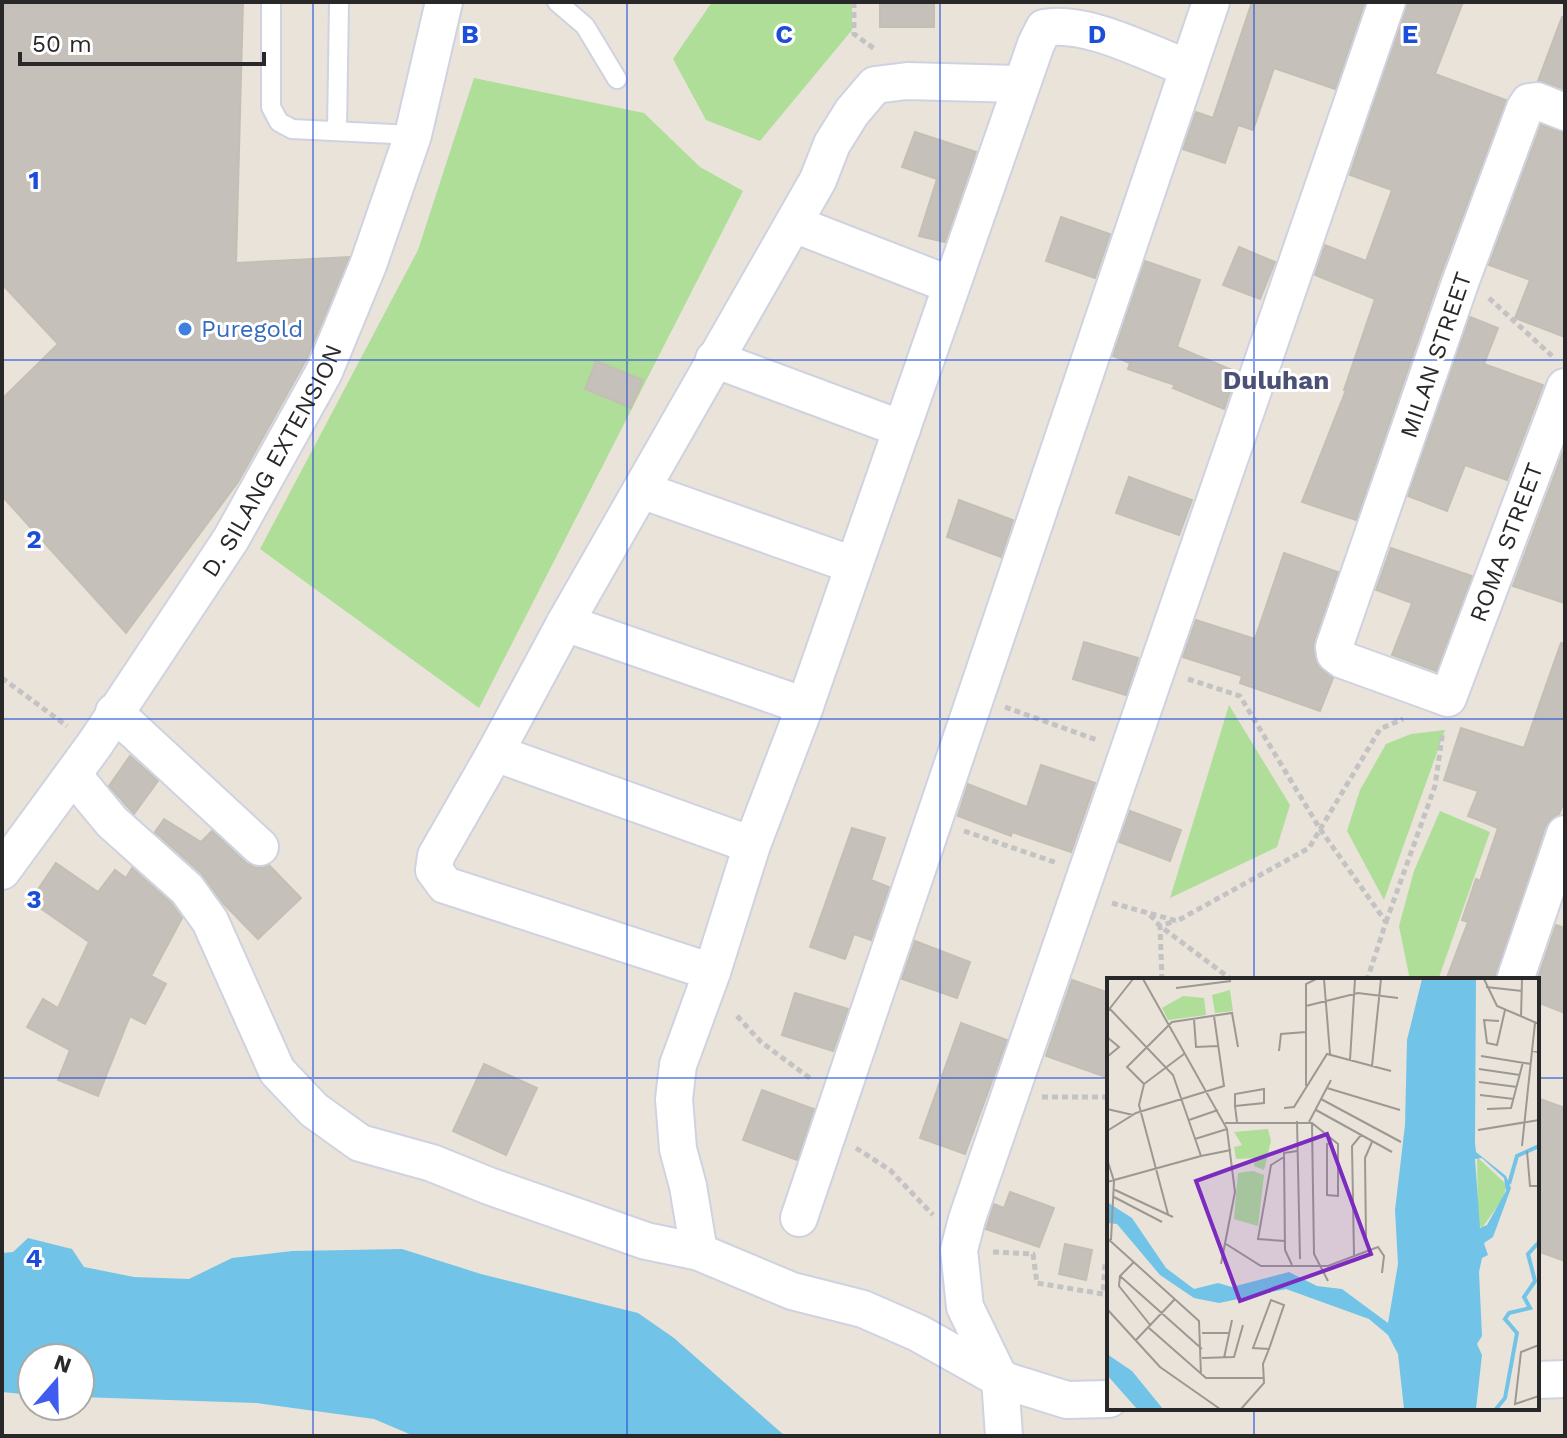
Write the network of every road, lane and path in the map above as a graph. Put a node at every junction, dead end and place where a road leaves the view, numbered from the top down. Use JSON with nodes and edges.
{"nodes":[{"id":1,"x":271,"y":2,"type":"edge"},
{"id":2,"x":339,"y":2,"type":"edge"},
{"id":3,"x":444,"y":2,"type":"edge"},
{"id":4,"x":557,"y":2,"type":"edge"},
{"id":5,"x":854,"y":2,"type":"edge"},
{"id":6,"x":1211,"y":2,"type":"edge"},
{"id":7,"x":1387,"y":2,"type":"edge"},
{"id":8,"x":1188,"y":68,"type":"junction"},
{"id":9,"x":617,"y":79,"type":"dead end"},
{"id":10,"x":1021,"y":84,"type":"junction"},
{"id":11,"x":875,"y":85,"type":"junction"},
{"id":12,"x":1565,"y":112,"type":"edge"},
{"id":13,"x":337,"y":131,"type":"junction"},
{"id":14,"x":413,"y":135,"type":"junction"},
{"id":15,"x":794,"y":224,"type":"junction"},
{"id":16,"x":1460,"y":283,"type":"junction"},
{"id":17,"x":951,"y":285,"type":"junction"},
{"id":18,"x":714,"y":359,"type":"junction"},
{"id":19,"x":1562,"y":376,"type":"edge"},
{"id":20,"x":902,"y":429,"type":"junction"},
{"id":21,"x":641,"y":490,"type":"junction"},
{"id":22,"x":853,"y":565,"type":"junction"},
{"id":23,"x":565,"y":623,"type":"junction"},
{"id":24,"x":1157,"y":668,"type":"junction"},
{"id":25,"x":2,"y":678,"type":"edge"},
{"id":26,"x":975,"y":696,"type":"junction"},
{"id":27,"x":1448,"y":698,"type":"junction"},
{"id":28,"x":805,"y":706,"type":"junction"},
{"id":29,"x":114,"y":712,"type":"junction"},
{"id":30,"x":95,"y":744,"type":"junction"},
{"id":31,"x":1128,"y":751,"type":"junction"},
{"id":32,"x":495,"y":753,"type":"junction"},
{"id":33,"x":73,"y":775,"type":"junction"},
{"id":34,"x":933,"y":820,"type":"junction"},
{"id":35,"x":1320,"y":829,"type":"junction"},
{"id":36,"x":1565,"y":834,"type":"edge"},
{"id":37,"x":752,"y":845,"type":"junction"},
{"id":38,"x":260,"y":847,"type":"dead end"},
{"id":39,"x":2,"y":871,"type":"edge"},
{"id":40,"x":1083,"y":883,"type":"junction"},
{"id":41,"x":1149,"y":914,"type":"junction"},
{"id":42,"x":1177,"y":921,"type":"junction"},
{"id":43,"x":1386,"y":922,"type":"junction"},
{"id":44,"x":1160,"y":926,"type":"junction"},
{"id":45,"x":712,"y":972,"type":"junction"},
{"id":46,"x":1162,"y":978,"type":"edge"},
{"id":47,"x":1229,"y":978,"type":"edge"},
{"id":48,"x":1368,"y":978,"type":"edge"},
{"id":49,"x":1516,"y":978,"type":"edge"},
{"id":50,"x":737,"y":1016,"type":"dead end"},
{"id":51,"x":812,"y":1080,"type":"dead end"},
{"id":52,"x":1009,"y":1097,"type":"junction"},
{"id":53,"x":1107,"y":1097,"type":"edge"},
{"id":54,"x":799,"y":1218,"type":"dead end"},
{"id":55,"x":699,"y":1252,"type":"junction"},
{"id":56,"x":1000,"y":1379,"type":"junction"},
{"id":57,"x":1565,"y":1379,"type":"edge"},
{"id":58,"x":1539,"y":1380,"type":"edge"},
{"id":59,"x":1107,"y":1399,"type":"edge"},
{"id":60,"x":1004,"y":1436,"type":"edge"}],
"edges":[{"from":1,"to":13,"type":"lane"},
{"from":2,"to":13,"type":"lane"},
{"from":3,"to":14,"type":"street","name":"D. SILANG EXTENSION"},
{"from":4,"to":9,"type":"lane"},
{"from":5,"to":11,"type":"path"},
{"from":6,"to":8,"type":"street"},
{"from":7,"to":24,"type":"street"},
{"from":8,"to":10,"type":"street"},
{"from":8,"to":26,"type":"street"},
{"from":10,"to":11,"type":"street"},
{"from":10,"to":17,"type":"street"},
{"from":11,"to":15,"type":"street"},
{"from":12,"to":16,"type":"street","name":"MILAN STREET"},
{"from":13,"to":14,"type":"lane"},
{"from":14,"to":29,"type":"street","name":"D. SILANG EXTENSION"},
{"from":15,"to":17,"type":"street"},
{"from":15,"to":18,"type":"street"},
{"from":16,"to":19,"type":"path"},
{"from":16,"to":27,"type":"street","name":"MILAN STREET"},
{"from":17,"to":20,"type":"street"},
{"from":18,"to":20,"type":"street"},
{"from":18,"to":21,"type":"street"},
{"from":19,"to":27,"type":"street","name":"ROMA STREET"},
{"from":20,"to":22,"type":"street"},
{"from":21,"to":22,"type":"street"},
{"from":21,"to":23,"type":"street"},
{"from":22,"to":28,"type":"street"},
{"from":23,"to":28,"type":"street"},
{"from":23,"to":32,"type":"street"},
{"from":24,"to":31,"type":"street"},
{"from":24,"to":35,"type":"path"},
{"from":25,"to":30,"type":"path"},
{"from":26,"to":31,"type":"path"},
{"from":26,"to":34,"type":"street"},
{"from":27,"to":35,"type":"path"},
{"from":27,"to":43,"type":"path"},
{"from":28,"to":37,"type":"street"},
{"from":29,"to":30,"type":"street","name":"D. SILANG EXTENSION"},
{"from":29,"to":38,"type":"street"},
{"from":30,"to":33,"type":"street","name":"D. SILANG EXTENSION"},
{"from":31,"to":40,"type":"street"},
{"from":32,"to":37,"type":"street"},
{"from":32,"to":45,"type":"street"},
{"from":33,"to":39,"type":"street","name":"D. SILANG EXTENSION"},
{"from":33,"to":55,"type":"street"},
{"from":34,"to":40,"type":"path"},
{"from":34,"to":54,"type":"street"},
{"from":35,"to":42,"type":"path"},
{"from":35,"to":43,"type":"path"},
{"from":36,"to":49,"type":"street"},
{"from":37,"to":45,"type":"street"},
{"from":40,"to":41,"type":"path"},
{"from":40,"to":52,"type":"street"},
{"from":41,"to":42,"type":"path"},
{"from":41,"to":44,"type":"path"},
{"from":42,"to":44,"type":"path"},
{"from":43,"to":48,"type":"path"},
{"from":44,"to":46,"type":"path"},
{"from":44,"to":47,"type":"path"},
{"from":45,"to":55,"type":"street"},
{"from":50,"to":51,"type":"path"},
{"from":52,"to":53,"type":"path"},
{"from":52,"to":56,"type":"street"},
{"from":55,"to":56,"type":"street"},
{"from":56,"to":59,"type":"street"},
{"from":56,"to":60,"type":"street"},
{"from":57,"to":58,"type":"street"}]}
